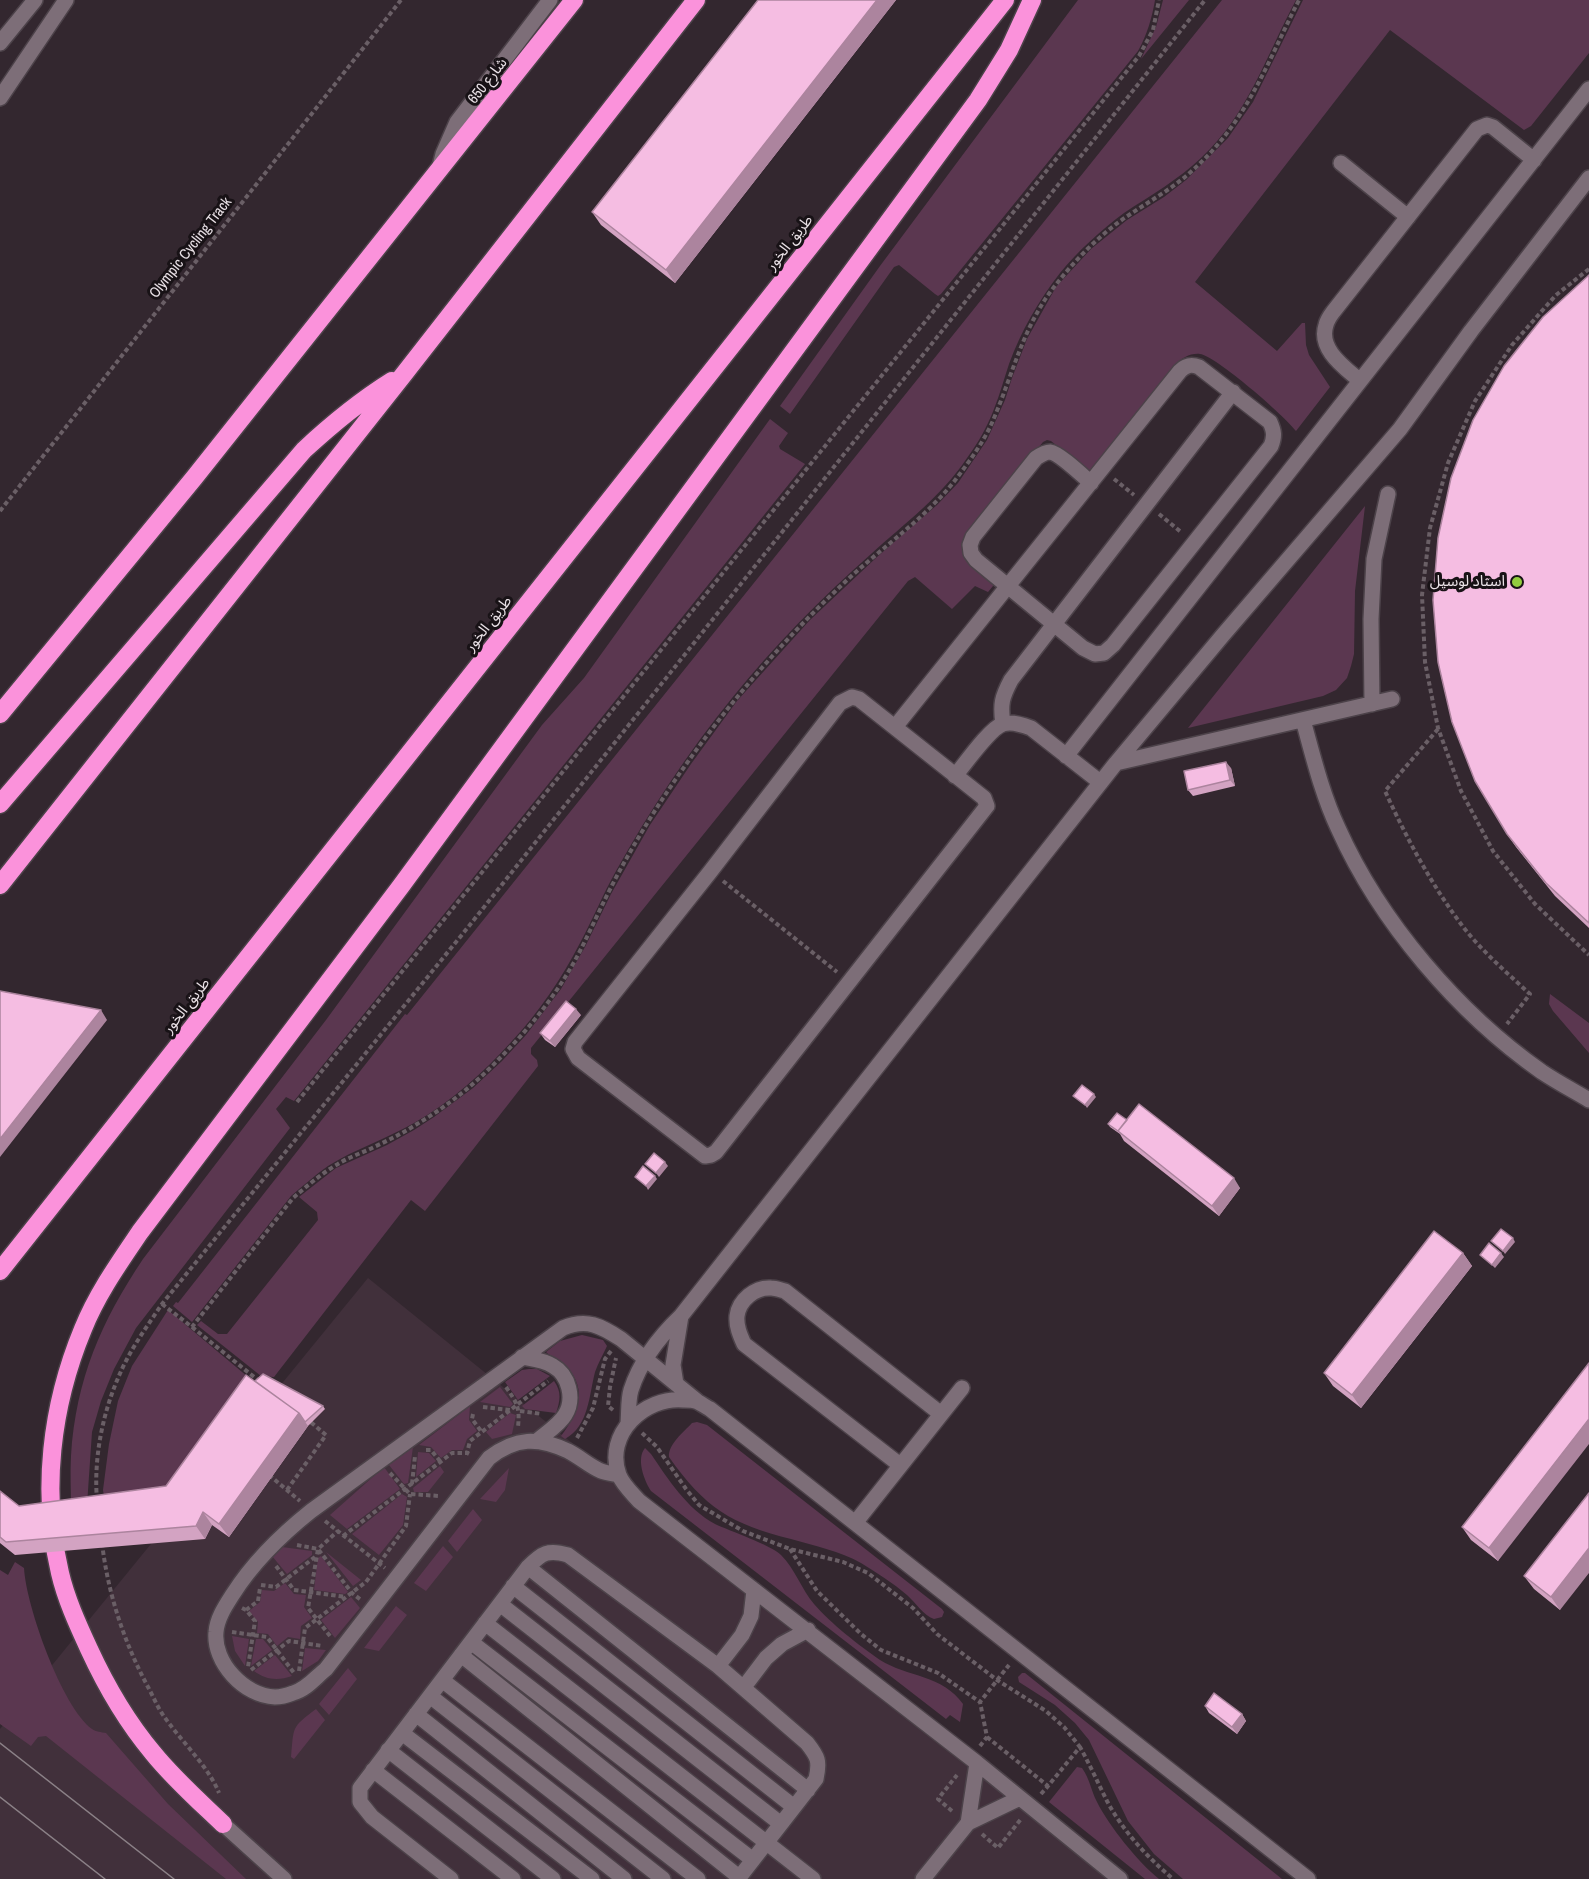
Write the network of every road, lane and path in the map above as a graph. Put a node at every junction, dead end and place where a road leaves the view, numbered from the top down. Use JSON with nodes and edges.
{"nodes":[{"id":1,"x":35,"y":0,"type":"edge"},
{"id":2,"x":66,"y":0,"type":"edge"},
{"id":3,"x":401,"y":0,"type":"edge"},
{"id":4,"x":550,"y":0,"type":"edge"},
{"id":5,"x":574,"y":0,"type":"edge"},
{"id":6,"x":696,"y":0,"type":"edge"},
{"id":7,"x":1005,"y":0,"type":"edge"},
{"id":8,"x":1032,"y":0,"type":"edge"},
{"id":9,"x":1159,"y":0,"type":"edge"},
{"id":10,"x":1205,"y":0,"type":"edge"},
{"id":11,"x":1299,"y":0,"type":"edge"},
{"id":12,"x":0,"y":43,"type":"edge"},
{"id":13,"x":1589,"y":90,"type":"edge"},
{"id":14,"x":0,"y":98,"type":"edge"},
{"id":15,"x":1534,"y":160,"type":"junction"},
{"id":16,"x":1341,"y":163,"type":"dead end"},
{"id":17,"x":439,"y":170,"type":"junction"},
{"id":18,"x":1589,"y":178,"type":"edge"},
{"id":19,"x":1408,"y":217,"type":"junction"},
{"id":20,"x":1589,"y":268,"type":"edge"},
{"id":21,"x":404,"y":374,"type":"junction"},
{"id":22,"x":1359,"y":380,"type":"junction"},
{"id":23,"x":1233,"y":392,"type":"junction"},
{"id":24,"x":1091,"y":483,"type":"junction"},
{"id":25,"x":1388,"y":494,"type":"dead end"},
{"id":26,"x":0,"y":511,"type":"edge"},
{"id":27,"x":1009,"y":587,"type":"junction"},
{"id":28,"x":1054,"y":625,"type":"junction"},
{"id":29,"x":1392,"y":699,"type":"dead end"},
{"id":30,"x":1372,"y":704,"type":"junction"},
{"id":31,"x":0,"y":714,"type":"edge"},
{"id":32,"x":1303,"y":720,"type":"junction"},
{"id":33,"x":1003,"y":724,"type":"junction"},
{"id":34,"x":895,"y":728,"type":"junction"},
{"id":35,"x":1438,"y":728,"type":"junction"},
{"id":36,"x":1066,"y":756,"type":"junction"},
{"id":37,"x":1116,"y":763,"type":"junction"},
{"id":38,"x":955,"y":776,"type":"junction"},
{"id":39,"x":1101,"y":782,"type":"junction"},
{"id":40,"x":0,"y":804,"type":"edge"},
{"id":41,"x":710,"y":872,"type":"junction"},
{"id":42,"x":0,"y":885,"type":"edge"},
{"id":43,"x":1589,"y":955,"type":"edge"},
{"id":44,"x":849,"y":982,"type":"junction"},
{"id":45,"x":1498,"y":1037,"type":"junction"},
{"id":46,"x":1589,"y":1100,"type":"edge"},
{"id":47,"x":297,"y":1102,"type":"dead end"},
{"id":48,"x":0,"y":1271,"type":"edge"},
{"id":49,"x":162,"y":1304,"type":"junction"},
{"id":50,"x":681,"y":1316,"type":"junction"},
{"id":51,"x":192,"y":1327,"type":"junction"},
{"id":52,"x":621,"y":1339,"type":"junction"},
{"id":53,"x":609,"y":1353,"type":"junction"},
{"id":54,"x":522,"y":1357,"type":"junction"},
{"id":55,"x":646,"y":1360,"type":"junction"},
{"id":56,"x":561,"y":1372,"type":"junction"},
{"id":57,"x":264,"y":1384,"type":"edge"},
{"id":58,"x":676,"y":1384,"type":"junction"},
{"id":59,"x":962,"y":1389,"type":"dead end"},
{"id":60,"x":696,"y":1401,"type":"junction"},
{"id":61,"x":518,"y":1404,"type":"junction"},
{"id":62,"x":510,"y":1410,"type":"junction"},
{"id":63,"x":299,"y":1413,"type":"edge"},
{"id":64,"x":941,"y":1414,"type":"junction"},
{"id":65,"x":628,"y":1423,"type":"junction"},
{"id":66,"x":481,"y":1431,"type":"junction"},
{"id":67,"x":538,"y":1440,"type":"junction"},
{"id":68,"x":516,"y":1442,"type":"junction"},
{"id":69,"x":423,"y":1449,"type":"dead end"},
{"id":70,"x":568,"y":1451,"type":"junction"},
{"id":71,"x":467,"y":1453,"type":"junction"},
{"id":72,"x":379,"y":1461,"type":"junction"},
{"id":73,"x":440,"y":1462,"type":"junction"},
{"id":74,"x":900,"y":1465,"type":"junction"},
{"id":75,"x":482,"y":1468,"type":"junction"},
{"id":76,"x":263,"y":1472,"type":"edge"},
{"id":77,"x":619,"y":1475,"type":"junction"},
{"id":78,"x":405,"y":1489,"type":"junction"},
{"id":79,"x":287,"y":1490,"type":"junction"},
{"id":80,"x":410,"y":1494,"type":"junction"},
{"id":81,"x":459,"y":1498,"type":"junction"},
{"id":82,"x":98,"y":1508,"type":"edge"},
{"id":83,"x":311,"y":1511,"type":"junction"},
{"id":84,"x":855,"y":1523,"type":"junction"},
{"id":85,"x":338,"y":1531,"type":"junction"},
{"id":86,"x":344,"y":1536,"type":"junction"},
{"id":87,"x":102,"y":1542,"type":"edge"},
{"id":88,"x":270,"y":1547,"type":"junction"},
{"id":89,"x":318,"y":1549,"type":"junction"},
{"id":90,"x":790,"y":1549,"type":"junction"},
{"id":91,"x":316,"y":1557,"type":"junction"},
{"id":92,"x":379,"y":1563,"type":"junction"},
{"id":93,"x":528,"y":1567,"type":"junction"},
{"id":94,"x":397,"y":1578,"type":"junction"},
{"id":95,"x":286,"y":1579,"type":"junction"},
{"id":96,"x":241,"y":1581,"type":"junction"},
{"id":97,"x":260,"y":1584,"type":"junction"},
{"id":98,"x":513,"y":1586,"type":"junction"},
{"id":99,"x":754,"y":1590,"type":"junction"},
{"id":100,"x":310,"y":1593,"type":"junction"},
{"id":101,"x":352,"y":1593,"type":"junction"},
{"id":102,"x":346,"y":1597,"type":"junction"},
{"id":103,"x":228,"y":1602,"type":"junction"},
{"id":104,"x":500,"y":1604,"type":"junction"},
{"id":105,"x":246,"y":1610,"type":"junction"},
{"id":106,"x":373,"y":1610,"type":"junction"},
{"id":107,"x":317,"y":1620,"type":"junction"},
{"id":108,"x":485,"y":1623,"type":"junction"},
{"id":109,"x":216,"y":1630,"type":"junction"},
{"id":110,"x":808,"y":1630,"type":"junction"},
{"id":111,"x":252,"y":1635,"type":"junction"},
{"id":112,"x":471,"y":1642,"type":"junction"},
{"id":113,"x":303,"y":1643,"type":"junction"},
{"id":114,"x":336,"y":1644,"type":"junction"},
{"id":115,"x":276,"y":1650,"type":"junction"},
{"id":116,"x":461,"y":1655,"type":"junction"},
{"id":117,"x":718,"y":1666,"type":"junction"},
{"id":118,"x":298,"y":1670,"type":"junction"},
{"id":119,"x":442,"y":1680,"type":"junction"},
{"id":120,"x":308,"y":1684,"type":"junction"},
{"id":121,"x":744,"y":1687,"type":"junction"},
{"id":122,"x":430,"y":1696,"type":"junction"},
{"id":123,"x":980,"y":1702,"type":"dead end"},
{"id":124,"x":416,"y":1714,"type":"junction"},
{"id":125,"x":402,"y":1733,"type":"junction"},
{"id":126,"x":987,"y":1737,"type":"dead end"},
{"id":127,"x":1080,"y":1747,"type":"junction"},
{"id":128,"x":388,"y":1750,"type":"junction"},
{"id":129,"x":977,"y":1763,"type":"junction"},
{"id":130,"x":373,"y":1770,"type":"junction"},
{"id":131,"x":808,"y":1790,"type":"junction"},
{"id":132,"x":1020,"y":1798,"type":"junction"},
{"id":133,"x":794,"y":1807,"type":"junction"},
{"id":134,"x":968,"y":1823,"type":"junction"},
{"id":135,"x":223,"y":1824,"type":"junction"},
{"id":136,"x":781,"y":1824,"type":"junction"},
{"id":137,"x":767,"y":1842,"type":"junction"},
{"id":138,"x":753,"y":1860,"type":"junction"},
{"id":139,"x":739,"y":1878,"type":"edge"},
{"id":140,"x":284,"y":1879,"type":"edge"},
{"id":141,"x":451,"y":1879,"type":"edge"},
{"id":142,"x":513,"y":1879,"type":"edge"},
{"id":143,"x":553,"y":1879,"type":"edge"},
{"id":144,"x":592,"y":1879,"type":"edge"},
{"id":145,"x":624,"y":1879,"type":"edge"},
{"id":146,"x":663,"y":1879,"type":"edge"},
{"id":147,"x":698,"y":1879,"type":"edge"},
{"id":148,"x":813,"y":1879,"type":"edge"},
{"id":149,"x":923,"y":1879,"type":"edge"},
{"id":150,"x":1120,"y":1879,"type":"edge"},
{"id":151,"x":1173,"y":1879,"type":"edge"},
{"id":152,"x":1308,"y":1879,"type":"edge"}],
"edges":[{"from":1,"to":12,"type":"street"},
{"from":2,"to":14,"type":"street"},
{"from":3,"to":26,"type":"path","name":"Olympic Cycling Track"},
{"from":4,"to":17,"type":"street","name":"شارع 650"},
{"from":5,"to":17,"type":"highway"},
{"from":6,"to":21,"type":"highway"},
{"from":7,"to":48,"type":"highway","name":"طريق الخور"},
{"from":8,"to":135,"type":"highway"},
{"from":9,"to":47,"type":"path"},
{"from":10,"to":49,"type":"path"},
{"from":11,"to":51,"type":"path"},
{"from":13,"to":15,"type":"street"},
{"from":15,"to":19,"type":"street"},
{"from":15,"to":22,"type":"street"},
{"from":16,"to":19,"type":"street"},
{"from":17,"to":31,"type":"highway"},
{"from":18,"to":37,"type":"street"},
{"from":19,"to":22,"type":"street"},
{"from":20,"to":35,"type":"path"},
{"from":21,"to":40,"type":"highway"},
{"from":21,"to":42,"type":"highway"},
{"from":22,"to":36,"type":"street"},
{"from":23,"to":24,"type":"street"},
{"from":23,"to":28,"type":"street"},
{"from":23,"to":28,"type":"street"},
{"from":24,"to":27,"type":"street"},
{"from":24,"to":27,"type":"street"},
{"from":25,"to":30,"type":"street"},
{"from":27,"to":28,"type":"street"},
{"from":27,"to":34,"type":"street"},
{"from":28,"to":33,"type":"street"},
{"from":29,"to":30,"type":"street"},
{"from":30,"to":32,"type":"street"},
{"from":32,"to":37,"type":"street"},
{"from":32,"to":45,"type":"street"},
{"from":33,"to":36,"type":"street"},
{"from":33,"to":38,"type":"street"},
{"from":34,"to":38,"type":"street"},
{"from":34,"to":41,"type":"street"},
{"from":35,"to":43,"type":"path"},
{"from":35,"to":45,"type":"path"},
{"from":36,"to":39,"type":"street"},
{"from":37,"to":39,"type":"street"},
{"from":38,"to":44,"type":"street"},
{"from":39,"to":50,"type":"street"},
{"from":41,"to":44,"type":"path"},
{"from":41,"to":44,"type":"street"},
{"from":45,"to":46,"type":"street"},
{"from":49,"to":51,"type":"path"},
{"from":49,"to":82,"type":"path"},
{"from":50,"to":55,"type":"street"},
{"from":50,"to":58,"type":"street"},
{"from":51,"to":57,"type":"path"},
{"from":52,"to":53,"type":"path"},
{"from":52,"to":54,"type":"street"},
{"from":52,"to":55,"type":"street"},
{"from":53,"to":65,"type":"path"},
{"from":53,"to":70,"type":"path"},
{"from":54,"to":56,"type":"street"},
{"from":54,"to":72,"type":"street"},
{"from":55,"to":58,"type":"street"},
{"from":55,"to":65,"type":"street"},
{"from":56,"to":61,"type":"path"},
{"from":56,"to":67,"type":"street"},
{"from":58,"to":60,"type":"street"},
{"from":59,"to":64,"type":"street"},
{"from":60,"to":65,"type":"street"},
{"from":60,"to":84,"type":"street"},
{"from":61,"to":62,"type":"path"},
{"from":61,"to":68,"type":"path"},
{"from":62,"to":66,"type":"path"},
{"from":62,"to":66,"type":"path"},
{"from":63,"to":79,"type":"path"},
{"from":64,"to":74,"type":"street"},
{"from":64,"to":74,"type":"street"},
{"from":65,"to":77,"type":"street"},
{"from":65,"to":90,"type":"path"},
{"from":66,"to":71,"type":"path"},
{"from":67,"to":68,"type":"street"},
{"from":67,"to":70,"type":"street"},
{"from":68,"to":75,"type":"street"},
{"from":69,"to":73,"type":"path"},
{"from":70,"to":77,"type":"street"},
{"from":71,"to":73,"type":"path"},
{"from":71,"to":75,"type":"path"},
{"from":72,"to":78,"type":"path"},
{"from":72,"to":83,"type":"street"},
{"from":73,"to":78,"type":"path"},
{"from":74,"to":84,"type":"street"},
{"from":75,"to":81,"type":"street"},
{"from":76,"to":79,"type":"path"},
{"from":77,"to":99,"type":"street"},
{"from":78,"to":80,"type":"path"},
{"from":78,"to":86,"type":"path"},
{"from":79,"to":83,"type":"path"},
{"from":80,"to":81,"type":"path"},
{"from":80,"to":92,"type":"path"},
{"from":81,"to":94,"type":"street"},
{"from":83,"to":85,"type":"path"},
{"from":83,"to":88,"type":"street"},
{"from":84,"to":152,"type":"street"},
{"from":85,"to":86,"type":"path"},
{"from":85,"to":89,"type":"path"},
{"from":86,"to":92,"type":"path"},
{"from":87,"to":135,"type":"path"},
{"from":88,"to":89,"type":"path"},
{"from":88,"to":95,"type":"path"},
{"from":88,"to":96,"type":"street"},
{"from":89,"to":91,"type":"path"},
{"from":89,"to":101,"type":"path"},
{"from":90,"to":123,"type":"path"},
{"from":90,"to":127,"type":"path"},
{"from":91,"to":95,"type":"path"},
{"from":91,"to":100,"type":"path"},
{"from":92,"to":94,"type":"path"},
{"from":92,"to":101,"type":"path"},
{"from":93,"to":98,"type":"street"},
{"from":93,"to":117,"type":"street"},
{"from":93,"to":131,"type":"street"},
{"from":94,"to":106,"type":"street"},
{"from":95,"to":97,"type":"path"},
{"from":95,"to":100,"type":"path"},
{"from":96,"to":97,"type":"path"},
{"from":96,"to":103,"type":"street"},
{"from":97,"to":105,"type":"path"},
{"from":98,"to":104,"type":"street"},
{"from":98,"to":133,"type":"street"},
{"from":99,"to":110,"type":"street"},
{"from":99,"to":117,"type":"street"},
{"from":100,"to":102,"type":"path"},
{"from":100,"to":107,"type":"path"},
{"from":101,"to":102,"type":"path"},
{"from":101,"to":106,"type":"path"},
{"from":102,"to":107,"type":"path"},
{"from":103,"to":105,"type":"path"},
{"from":103,"to":109,"type":"street"},
{"from":104,"to":108,"type":"street"},
{"from":104,"to":136,"type":"street"},
{"from":105,"to":111,"type":"path"},
{"from":106,"to":114,"type":"street"},
{"from":107,"to":113,"type":"path"},
{"from":107,"to":114,"type":"path"},
{"from":108,"to":112,"type":"street"},
{"from":108,"to":137,"type":"street"},
{"from":109,"to":111,"type":"path"},
{"from":109,"to":120,"type":"street"},
{"from":110,"to":121,"type":"street"},
{"from":110,"to":129,"type":"street"},
{"from":111,"to":115,"type":"path"},
{"from":111,"to":115,"type":"path"},
{"from":112,"to":116,"type":"street"},
{"from":112,"to":138,"type":"street"},
{"from":113,"to":114,"type":"path"},
{"from":113,"to":115,"type":"path"},
{"from":113,"to":118,"type":"path"},
{"from":114,"to":120,"type":"street"},
{"from":115,"to":118,"type":"path"},
{"from":116,"to":119,"type":"street"},
{"from":116,"to":139,"type":"street"},
{"from":117,"to":121,"type":"street"},
{"from":118,"to":120,"type":"path"},
{"from":119,"to":122,"type":"street"},
{"from":119,"to":147,"type":"street"},
{"from":121,"to":131,"type":"street"},
{"from":122,"to":124,"type":"street"},
{"from":122,"to":146,"type":"street"},
{"from":124,"to":125,"type":"street"},
{"from":124,"to":145,"type":"street"},
{"from":125,"to":128,"type":"street"},
{"from":125,"to":144,"type":"street"},
{"from":126,"to":127,"type":"path"},
{"from":127,"to":151,"type":"path"},
{"from":128,"to":130,"type":"street"},
{"from":128,"to":143,"type":"street"},
{"from":129,"to":132,"type":"street"},
{"from":129,"to":134,"type":"street"},
{"from":130,"to":141,"type":"street"},
{"from":130,"to":142,"type":"street"},
{"from":131,"to":133,"type":"street"},
{"from":132,"to":134,"type":"street"},
{"from":132,"to":150,"type":"street"},
{"from":133,"to":136,"type":"street"},
{"from":134,"to":149,"type":"street"},
{"from":135,"to":140,"type":"street"},
{"from":136,"to":137,"type":"street"},
{"from":137,"to":138,"type":"street"},
{"from":137,"to":148,"type":"street"},
{"from":138,"to":139,"type":"street"}]}
